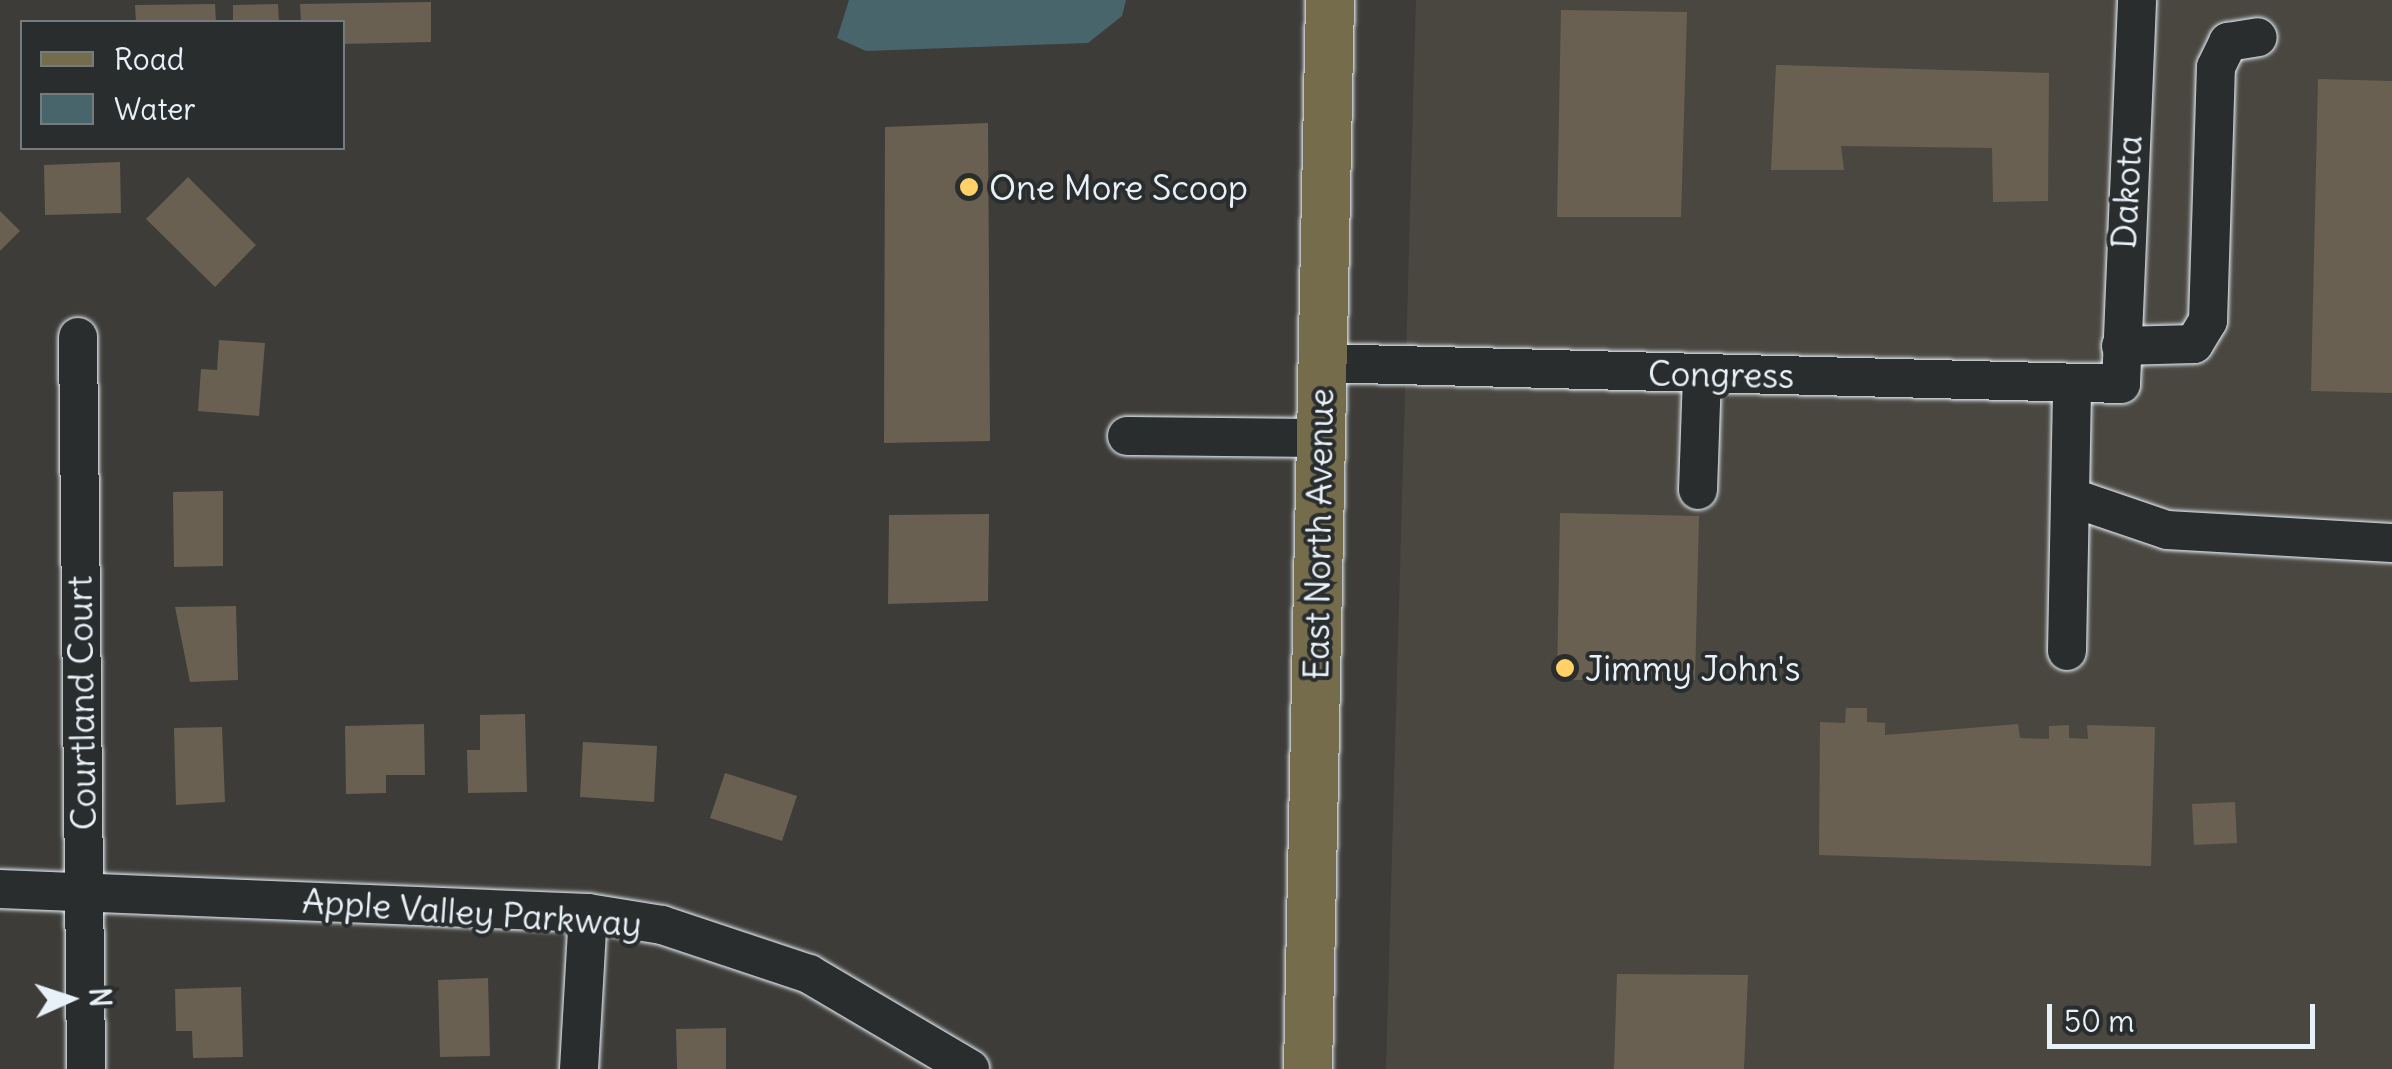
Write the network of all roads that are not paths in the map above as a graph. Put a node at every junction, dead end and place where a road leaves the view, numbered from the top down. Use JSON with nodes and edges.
{"nodes":[{"id":1,"x":1330,"y":0,"type":"edge"},
{"id":2,"x":2137,"y":0,"type":"edge"},
{"id":3,"x":2258,"y":36,"type":"dead end"},
{"id":4,"x":78,"y":337,"type":"dead end"},
{"id":5,"x":2121,"y":346,"type":"junction"},
{"id":6,"x":1321,"y":363,"type":"junction"},
{"id":7,"x":1702,"y":373,"type":"junction"},
{"id":8,"x":2072,"y":383,"type":"junction"},
{"id":9,"x":2121,"y":384,"type":"joint"},
{"id":10,"x":1126,"y":436,"type":"dead end"},
{"id":11,"x":1319,"y":438,"type":"junction"},
{"id":12,"x":1698,"y":490,"type":"dead end"},
{"id":13,"x":2070,"y":498,"type":"junction"},
{"id":14,"x":2392,"y":543,"type":"edge"},
{"id":15,"x":2067,"y":651,"type":"dead end"},
{"id":16,"x":0,"y":889,"type":"edge"},
{"id":17,"x":83,"y":889,"type":"junction"},
{"id":18,"x":588,"y":913,"type":"junction"},
{"id":19,"x":86,"y":1069,"type":"edge"},
{"id":20,"x":578,"y":1069,"type":"edge"},
{"id":21,"x":970,"y":1069,"type":"edge"},
{"id":22,"x":1308,"y":1069,"type":"edge"}],
"edges":[{"from":1,"to":6,"type":"main road","name":"East North Avenue"},
{"from":2,"to":5,"type":"street","name":"Dakota"},
{"from":3,"to":5,"type":"street"},
{"from":4,"to":17,"type":"street","name":"Courtland Court"},
{"from":5,"to":9,"type":"street","name":"Dakota"},
{"from":6,"to":7,"type":"street","name":"Congress"},
{"from":6,"to":11,"type":"main road","name":"East North Avenue"},
{"from":7,"to":8,"type":"street","name":"Congress"},
{"from":7,"to":12,"type":"street"},
{"from":8,"to":9,"type":"street","name":"Congress"},
{"from":8,"to":13,"type":"street"},
{"from":10,"to":11,"type":"street"},
{"from":11,"to":22,"type":"main road","name":"East North Avenue"},
{"from":13,"to":14,"type":"street"},
{"from":13,"to":15,"type":"street"},
{"from":16,"to":17,"type":"street","name":"Apple Valley Parkway"},
{"from":17,"to":18,"type":"street","name":"Apple Valley Parkway"},
{"from":17,"to":19,"type":"street","name":"Courtland Court"},
{"from":18,"to":20,"type":"street"},
{"from":18,"to":21,"type":"street","name":"Apple Valley Parkway"}]}
